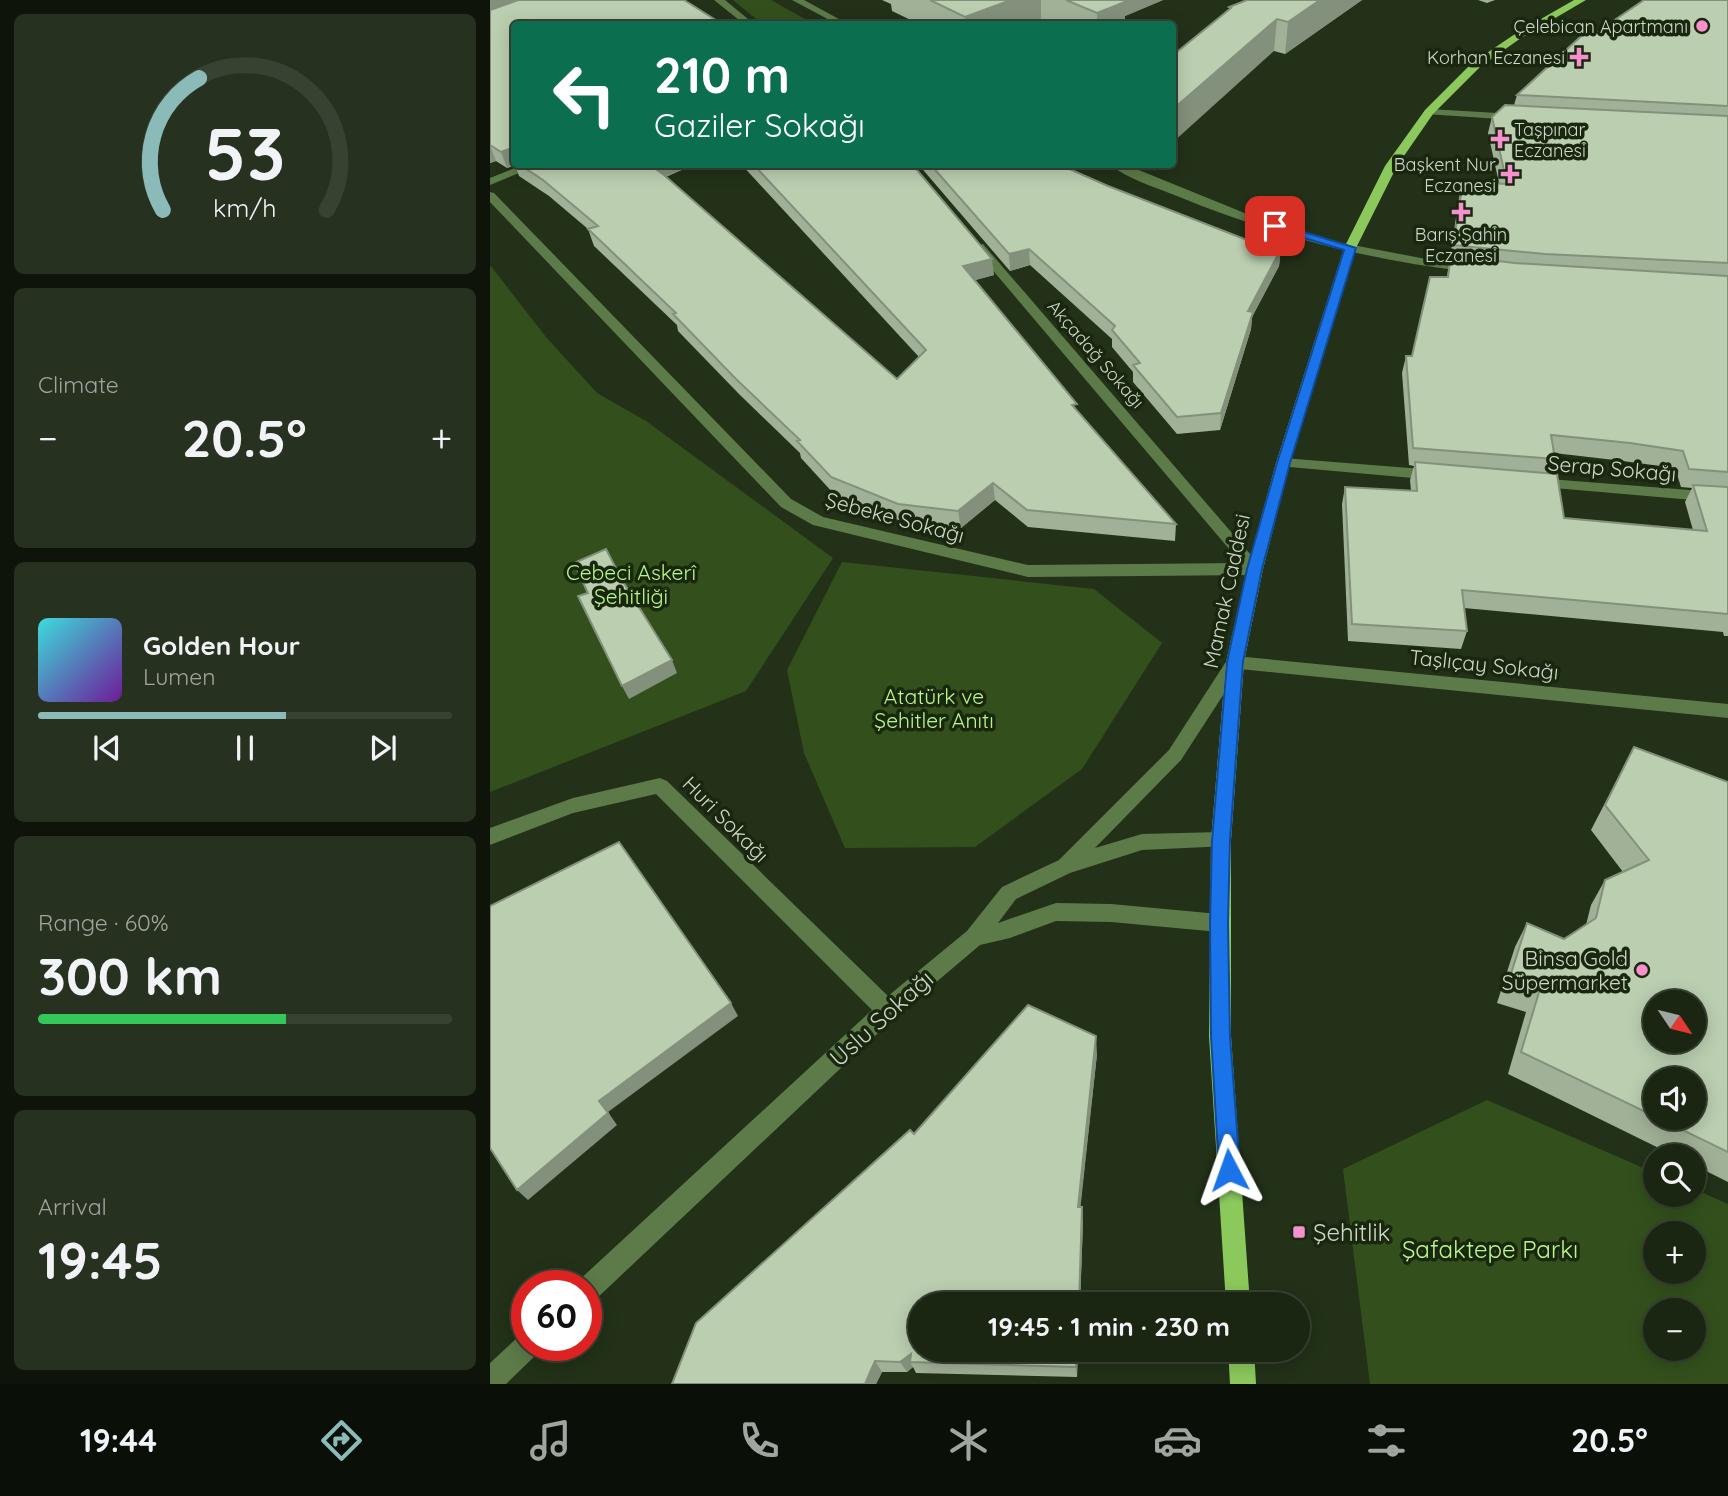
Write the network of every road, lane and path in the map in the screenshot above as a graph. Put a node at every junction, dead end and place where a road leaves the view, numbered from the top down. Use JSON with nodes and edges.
{"nodes":[{"id":1,"x":719,"y":0,"type":"edge"},
{"id":2,"x":797,"y":0,"type":"edge"},
{"id":3,"x":1581,"y":0,"type":"edge"},
{"id":4,"x":745,"y":21,"type":"edge"},
{"id":5,"x":837,"y":21,"type":"edge"},
{"id":6,"x":1429,"y":112,"type":"junction"},
{"id":7,"x":1524,"y":117,"type":"edge"},
{"id":8,"x":526,"y":168,"type":"edge"},
{"id":9,"x":1122,"y":168,"type":"edge"},
{"id":10,"x":490,"y":182,"type":"edge"},
{"id":11,"x":490,"y":195,"type":"edge"},
{"id":12,"x":965,"y":231,"type":"edge"},
{"id":13,"x":1350,"y":248,"type":"junction"},
{"id":14,"x":1492,"y":270,"type":"edge"},
{"id":15,"x":1283,"y":463,"type":"junction"},
{"id":16,"x":1450,"y":476,"type":"edge"},
{"id":17,"x":1520,"y":481,"type":"edge"},
{"id":18,"x":1728,"y":498,"type":"edge"},
{"id":19,"x":1255,"y":569,"type":"junction"},
{"id":20,"x":1235,"y":662,"type":"junction"},
{"id":21,"x":1728,"y":710,"type":"edge"},
{"id":22,"x":490,"y":837,"type":"edge"},
{"id":23,"x":1221,"y":840,"type":"junction"},
{"id":24,"x":1065,"y":866,"type":"junction"},
{"id":25,"x":1219,"y":923,"type":"junction"},
{"id":26,"x":974,"y":937,"type":"junction"},
{"id":27,"x":887,"y":1010,"type":"junction"},
{"id":28,"x":602,"y":1276,"type":"edge"},
{"id":29,"x":1237,"y":1292,"type":"edge"},
{"id":30,"x":514,"y":1361,"type":"edge"},
{"id":31,"x":1242,"y":1362,"type":"edge"},
{"id":32,"x":501,"y":1376,"type":"edge"},
{"id":33,"x":1243,"y":1384,"type":"edge"}],
"edges":[{"from":1,"to":4,"type":"street"},
{"from":2,"to":5,"type":"street"},
{"from":3,"to":6,"type":"main road","name":"Mamak Caddesi"},
{"from":6,"to":7,"type":"street"},
{"from":6,"to":13,"type":"main road","name":"Mamak Caddesi"},
{"from":8,"to":10,"type":"street"},
{"from":9,"to":13,"type":"street"},
{"from":11,"to":19,"type":"street","name":"Şebeke Sokağı"},
{"from":12,"to":19,"type":"street","name":"Akçadağ Sokağı"},
{"from":13,"to":14,"type":"street"},
{"from":13,"to":15,"type":"main road","name":"Mamak Caddesi"},
{"from":15,"to":16,"type":"street"},
{"from":15,"to":19,"type":"main road","name":"Mamak Caddesi"},
{"from":17,"to":18,"type":"street","name":"Serap Sokağı"},
{"from":19,"to":20,"type":"main road","name":"Mamak Caddesi"},
{"from":20,"to":21,"type":"street","name":"Taşlıçay Sokağı"},
{"from":20,"to":23,"type":"main road","name":"Mamak Caddesi"},
{"from":20,"to":24,"type":"street"},
{"from":22,"to":27,"type":"street","name":"Huri Sokağı"},
{"from":23,"to":24,"type":"street","name":"Uslu Sokağı"},
{"from":23,"to":25,"type":"main road","name":"Mamak Caddesi"},
{"from":24,"to":26,"type":"street","name":"Uslu Sokağı"},
{"from":25,"to":26,"type":"street"},
{"from":25,"to":29,"type":"main road","name":"Mamak Caddesi"},
{"from":26,"to":27,"type":"street","name":"Uslu Sokağı"},
{"from":27,"to":28,"type":"street","name":"Uslu Sokağı"},
{"from":30,"to":32,"type":"street"},
{"from":31,"to":33,"type":"main road"}]}
